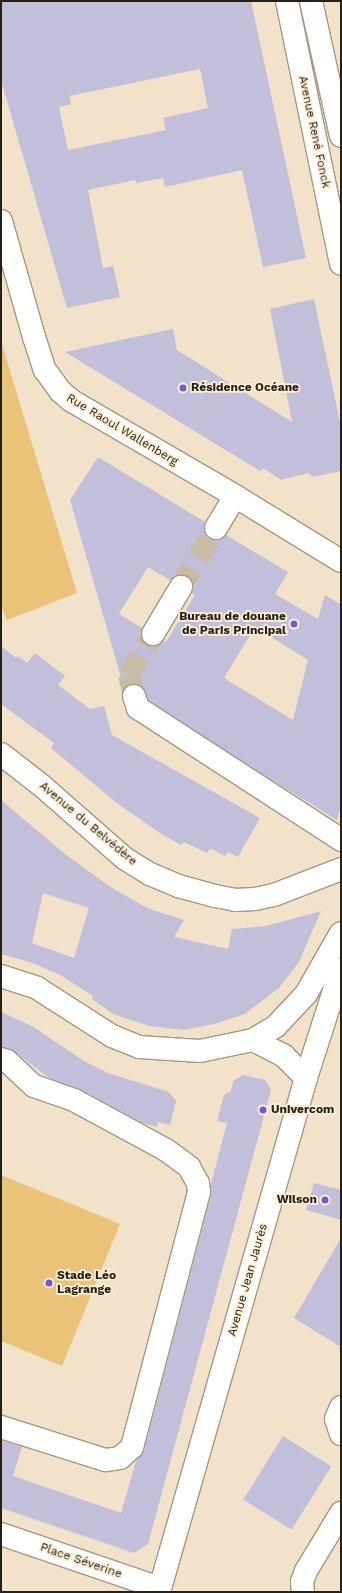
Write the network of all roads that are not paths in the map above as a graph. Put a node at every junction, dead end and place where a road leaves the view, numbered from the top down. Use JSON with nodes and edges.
{"nodes":[{"id":1,"x":287,"y":1,"type":"edge"},
{"id":2,"x":311,"y":1,"type":"edge"},
{"id":3,"x":341,"y":136,"type":"edge"},
{"id":4,"x":1,"y":221,"type":"edge"},
{"id":5,"x":341,"y":263,"type":"edge"},
{"id":6,"x":235,"y":496,"type":"junction"},
{"id":7,"x":216,"y":528,"type":"tunnel mouth"},
{"id":8,"x":341,"y":561,"type":"edge"},
{"id":9,"x":181,"y":587,"type":"tunnel mouth"},
{"id":10,"x":153,"y":634,"type":"tunnel mouth"},
{"id":11,"x":134,"y":696,"type":"tunnel mouth"},
{"id":12,"x":1,"y":754,"type":"edge"},
{"id":13,"x":341,"y":840,"type":"edge"},
{"id":14,"x":341,"y":869,"type":"edge"},
{"id":15,"x":341,"y":933,"type":"edge"},
{"id":16,"x":341,"y":969,"type":"edge"},
{"id":17,"x":1,"y":976,"type":"edge"},
{"id":18,"x":253,"y":1040,"type":"junction"},
{"id":19,"x":1,"y":1059,"type":"edge"},
{"id":20,"x":306,"y":1078,"type":"junction"},
{"id":21,"x":341,"y":1408,"type":"edge"},
{"id":22,"x":1,"y":1427,"type":"edge"},
{"id":23,"x":341,"y":1434,"type":"edge"},
{"id":24,"x":341,"y":1513,"type":"edge"},
{"id":25,"x":1,"y":1534,"type":"edge"},
{"id":26,"x":160,"y":1590,"type":"edge"},
{"id":27,"x":303,"y":1592,"type":"edge"}],
"edges":[{"from":1,"to":5,"type":"street","name":"Avenue René Fonck"},
{"from":2,"to":3,"type":"street","name":"Avenue René Fonck"},
{"from":4,"to":6,"type":"street","name":"Rue Raoul Wallenberg"},
{"from":6,"to":7,"type":"street"},
{"from":6,"to":8,"type":"street","name":"Rue Raoul Wallenberg"},
{"from":9,"to":10,"type":"street"},
{"from":11,"to":13,"type":"street"},
{"from":12,"to":14,"type":"street","name":"Avenue du Belvédère"},
{"from":15,"to":18,"type":"street"},
{"from":16,"to":20,"type":"street","name":"Avenue Jean Jaurès"},
{"from":17,"to":18,"type":"street"},
{"from":18,"to":20,"type":"street"},
{"from":19,"to":22,"type":"street"},
{"from":20,"to":26,"type":"street","name":"Avenue Jean Jaurès"},
{"from":21,"to":23,"type":"street"},
{"from":24,"to":27,"type":"street"},
{"from":25,"to":26,"type":"street","name":"Place Séverine"}]}
